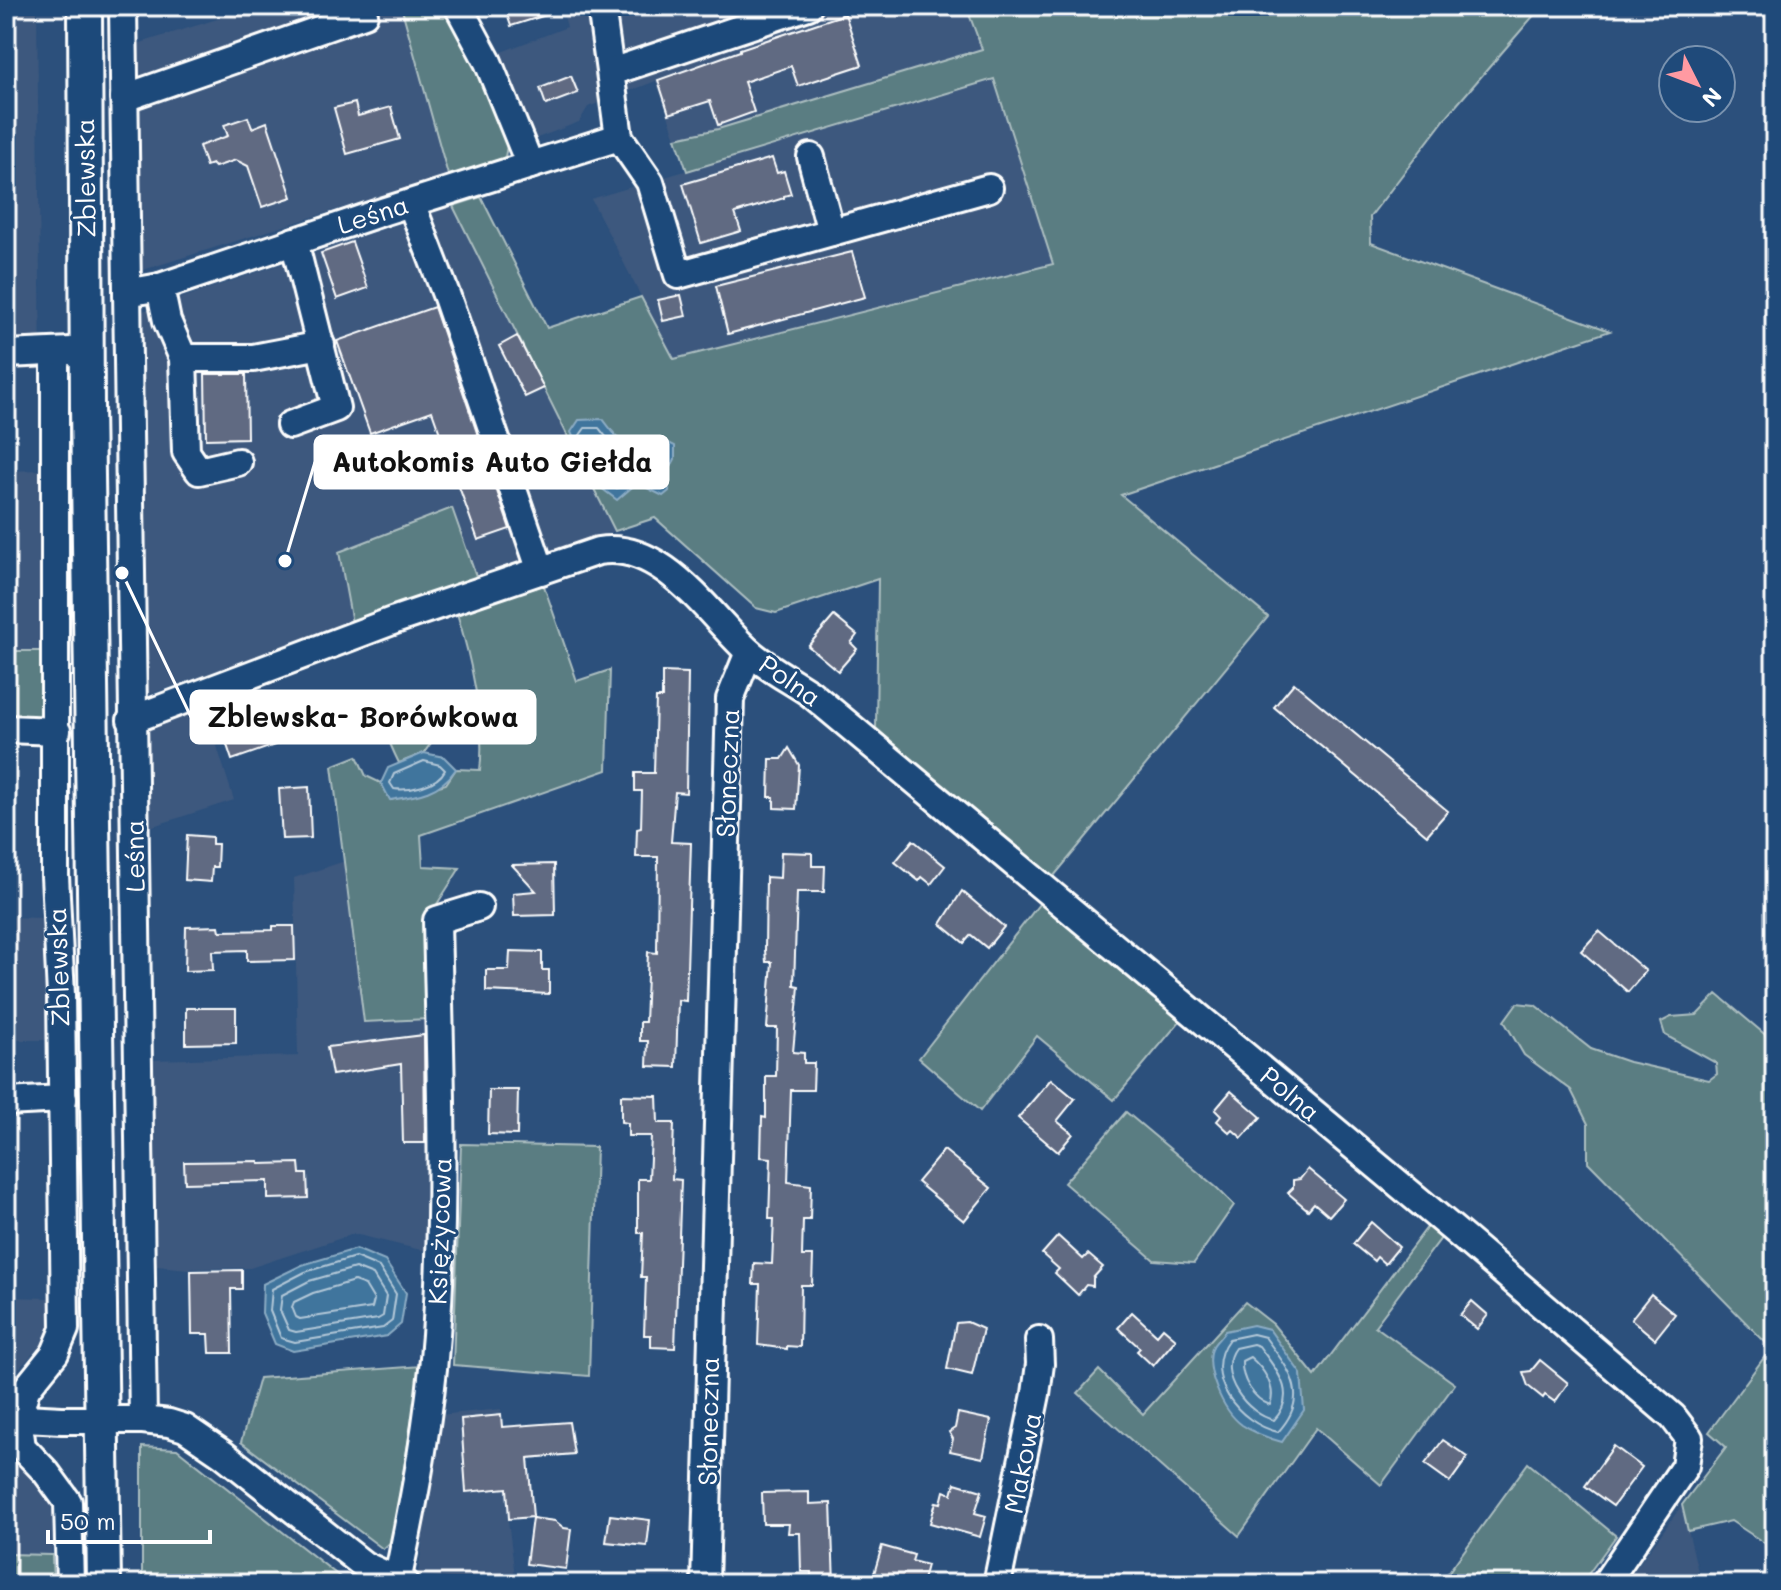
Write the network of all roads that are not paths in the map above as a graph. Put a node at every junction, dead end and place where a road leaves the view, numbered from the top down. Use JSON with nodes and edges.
{"nodes":[{"id":1,"x":85,"y":6,"type":"edge"},
{"id":2,"x":123,"y":6,"type":"edge"},
{"id":3,"x":458,"y":6,"type":"edge"},
{"id":4,"x":601,"y":6,"type":"edge"},
{"id":5,"x":808,"y":6,"type":"edge"},
{"id":6,"x":364,"y":14,"type":"dead end"},
{"id":7,"x":611,"y":72,"type":"junction"},
{"id":8,"x":124,"y":98,"type":"junction"},
{"id":9,"x":619,"y":137,"type":"junction"},
{"id":10,"x":811,"y":157,"type":"dead end"},
{"id":11,"x":530,"y":165,"type":"junction"},
{"id":12,"x":989,"y":188,"type":"dead end"},
{"id":13,"x":411,"y":203,"type":"junction"},
{"id":14,"x":831,"y":232,"type":"junction"},
{"id":15,"x":294,"y":241,"type":"junction"},
{"id":16,"x":160,"y":287,"type":"junction"},
{"id":17,"x":127,"y":293,"type":"junction"},
{"id":18,"x":321,"y":345,"type":"junction"},
{"id":19,"x":88,"y":350,"type":"junction"},
{"id":20,"x":55,"y":352,"type":"junction"},
{"id":21,"x":6,"y":354,"type":"edge"},
{"id":22,"x":183,"y":358,"type":"junction"},
{"id":23,"x":290,"y":425,"type":"dead end"},
{"id":24,"x":238,"y":462,"type":"dead end"},
{"id":25,"x":541,"y":571,"type":"junction"},
{"id":26,"x":749,"y":652,"type":"junction"},
{"id":27,"x":131,"y":720,"type":"junction"},
{"id":28,"x":6,"y":729,"type":"edge"},
{"id":29,"x":57,"y":731,"type":"junction"},
{"id":30,"x":479,"y":907,"type":"dead end"},
{"id":31,"x":63,"y":1099,"type":"junction"},
{"id":32,"x":6,"y":1102,"type":"edge"},
{"id":33,"x":1039,"y":1340,"type":"dead end"},
{"id":34,"x":12,"y":1417,"type":"edge"},
{"id":35,"x":143,"y":1420,"type":"junction"},
{"id":36,"x":102,"y":1421,"type":"junction"},
{"id":37,"x":401,"y":1583,"type":"edge"},
{"id":38,"x":70,"y":1584,"type":"edge"},
{"id":39,"x":104,"y":1584,"type":"edge"},
{"id":40,"x":705,"y":1584,"type":"edge"},
{"id":41,"x":997,"y":1584,"type":"edge"},
{"id":42,"x":1605,"y":1584,"type":"edge"}],
"edges":[{"from":1,"to":19,"type":"main road","name":"Zblewska"},
{"from":2,"to":8,"type":"street","name":"Leśna"},
{"from":3,"to":11,"type":"street"},
{"from":4,"to":7,"type":"street"},
{"from":5,"to":7,"type":"street"},
{"from":6,"to":8,"type":"street"},
{"from":7,"to":9,"type":"street"},
{"from":8,"to":17,"type":"street","name":"Leśna"},
{"from":9,"to":11,"type":"street","name":"Leśna"},
{"from":9,"to":14,"type":"street"},
{"from":10,"to":14,"type":"street"},
{"from":11,"to":13,"type":"street","name":"Leśna"},
{"from":12,"to":14,"type":"street"},
{"from":13,"to":15,"type":"street","name":"Leśna"},
{"from":13,"to":25,"type":"street"},
{"from":15,"to":16,"type":"street","name":"Leśna"},
{"from":15,"to":18,"type":"street"},
{"from":16,"to":17,"type":"street","name":"Leśna"},
{"from":16,"to":22,"type":"street"},
{"from":17,"to":27,"type":"street","name":"Leśna"},
{"from":18,"to":22,"type":"street"},
{"from":18,"to":23,"type":"street"},
{"from":19,"to":20,"type":"street"},
{"from":19,"to":36,"type":"main road","name":"Zblewska"},
{"from":20,"to":21,"type":"street"},
{"from":20,"to":29,"type":"street","name":"Zblewska"},
{"from":22,"to":24,"type":"street"},
{"from":25,"to":26,"type":"street"},
{"from":25,"to":27,"type":"street"},
{"from":26,"to":40,"type":"street","name":"Słoneczna"},
{"from":26,"to":42,"type":"street","name":"Polna"},
{"from":27,"to":35,"type":"street","name":"Leśna"},
{"from":28,"to":29,"type":"street"},
{"from":29,"to":31,"type":"street","name":"Zblewska"},
{"from":30,"to":37,"type":"street","name":"Księżycowa"},
{"from":31,"to":32,"type":"street"},
{"from":31,"to":34,"type":"street","name":"Zblewska"},
{"from":33,"to":41,"type":"street","name":"Makowa"},
{"from":34,"to":36,"type":"street"},
{"from":34,"to":38,"type":"street"},
{"from":35,"to":36,"type":"street"},
{"from":35,"to":37,"type":"street"},
{"from":36,"to":39,"type":"main road","name":"Zblewska"}]}
